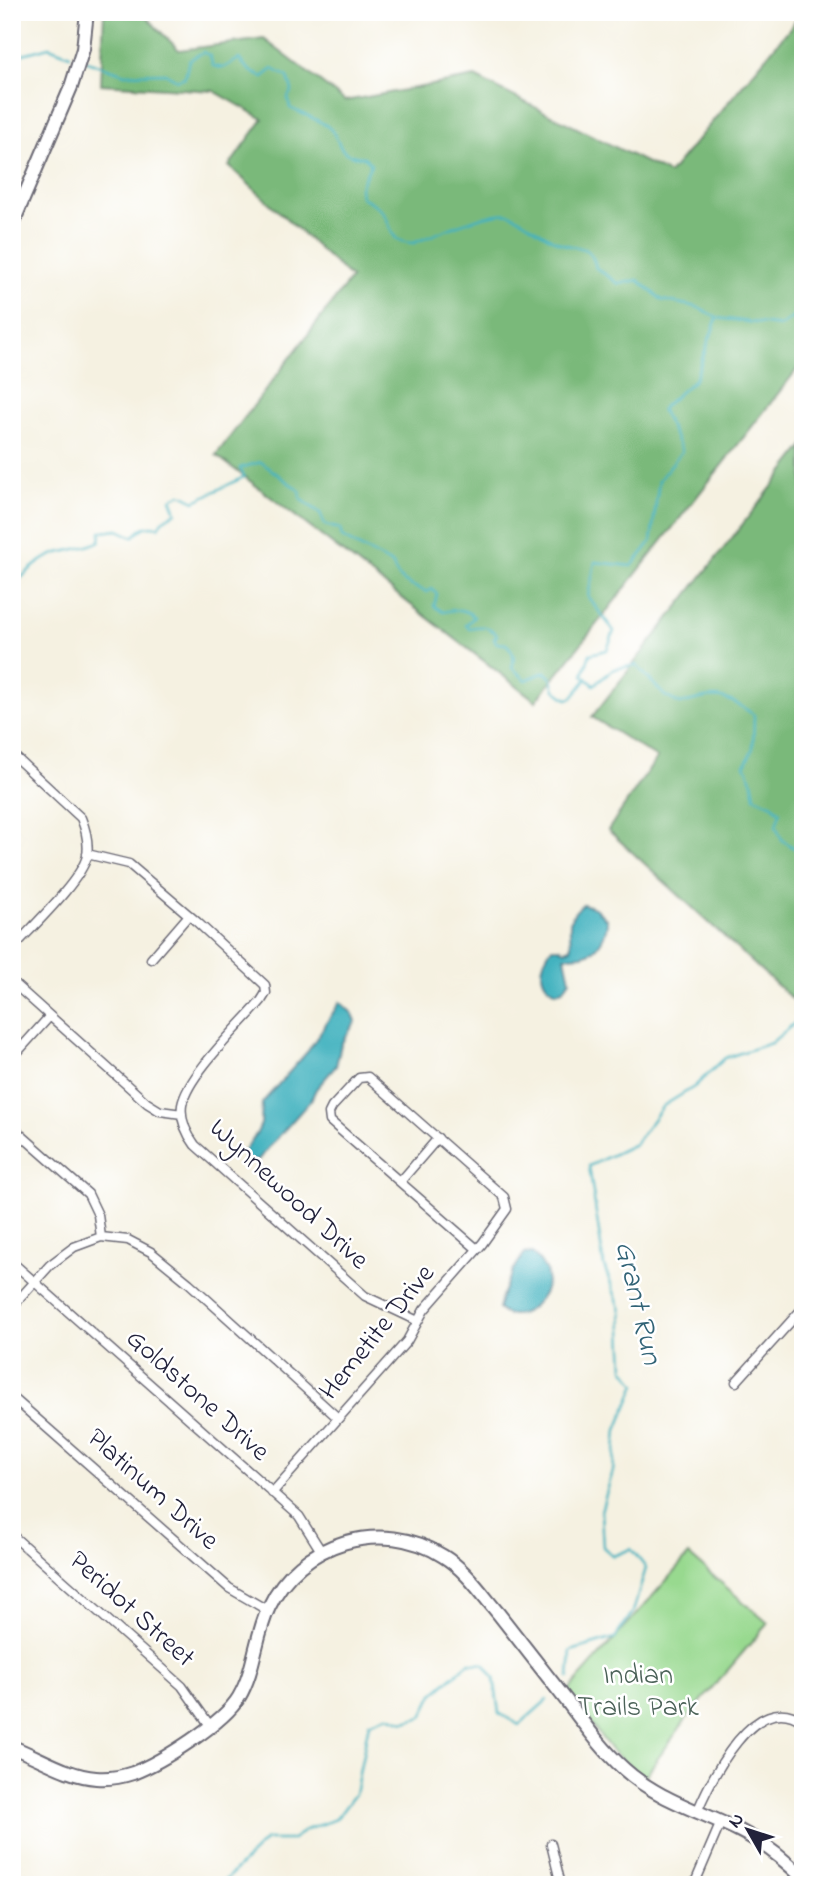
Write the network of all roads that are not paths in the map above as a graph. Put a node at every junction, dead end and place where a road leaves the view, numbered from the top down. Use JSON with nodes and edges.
{"nodes":[{"id":1,"x":87,"y":12,"type":"edge"},
{"id":2,"x":12,"y":225,"type":"edge"},
{"id":3,"x":12,"y":754,"type":"edge"},
{"id":4,"x":87,"y":854,"type":"junction"},
{"id":5,"x":189,"y":915,"type":"junction"},
{"id":6,"x":12,"y":949,"type":"edge"},
{"id":7,"x":151,"y":959,"type":"dead end"},
{"id":8,"x":12,"y":982,"type":"edge"},
{"id":9,"x":49,"y":1017,"type":"junction"},
{"id":10,"x":12,"y":1058,"type":"edge"},
{"id":11,"x":182,"y":1114,"type":"junction"},
{"id":12,"x":12,"y":1127,"type":"edge"},
{"id":13,"x":438,"y":1138,"type":"junction"},
{"id":14,"x":400,"y":1182,"type":"junction"},
{"id":15,"x":101,"y":1237,"type":"junction"},
{"id":16,"x":477,"y":1249,"type":"junction"},
{"id":17,"x":12,"y":1262,"type":"edge"},
{"id":18,"x":34,"y":1282,"type":"junction"},
{"id":19,"x":12,"y":1307,"type":"edge"},
{"id":20,"x":803,"y":1308,"type":"edge"},
{"id":21,"x":418,"y":1321,"type":"junction"},
{"id":22,"x":736,"y":1382,"type":"dead end"},
{"id":23,"x":12,"y":1397,"type":"edge"},
{"id":24,"x":338,"y":1418,"type":"junction"},
{"id":25,"x":272,"y":1493,"type":"junction"},
{"id":26,"x":12,"y":1535,"type":"edge"},
{"id":27,"x":321,"y":1551,"type":"junction"},
{"id":28,"x":267,"y":1611,"type":"junction"},
{"id":29,"x":803,"y":1722,"type":"edge"},
{"id":30,"x":211,"y":1727,"type":"junction"},
{"id":31,"x":12,"y":1747,"type":"edge"},
{"id":32,"x":697,"y":1812,"type":"junction"},
{"id":33,"x":720,"y":1822,"type":"junction"},
{"id":34,"x":551,"y":1844,"type":"dead end"},
{"id":35,"x":803,"y":1878,"type":"edge"},
{"id":36,"x":561,"y":1885,"type":"edge"},
{"id":37,"x":694,"y":1885,"type":"edge"}],
"edges":[{"from":1,"to":2,"type":"street"},
{"from":3,"to":4,"type":"street"},
{"from":4,"to":5,"type":"street","name":"Wynnewood Drive"},
{"from":4,"to":6,"type":"street"},
{"from":5,"to":7,"type":"street"},
{"from":5,"to":11,"type":"street","name":"Wynnewood Drive"},
{"from":8,"to":9,"type":"street"},
{"from":9,"to":10,"type":"street"},
{"from":9,"to":11,"type":"street"},
{"from":11,"to":21,"type":"street","name":"Wynnewood Drive"},
{"from":12,"to":15,"type":"street"},
{"from":13,"to":14,"type":"street"},
{"from":13,"to":14,"type":"street"},
{"from":13,"to":16,"type":"street","name":"Hemetite Drive"},
{"from":14,"to":16,"type":"street"},
{"from":15,"to":18,"type":"street"},
{"from":15,"to":24,"type":"street"},
{"from":16,"to":21,"type":"street","name":"Hemetite Drive"},
{"from":17,"to":18,"type":"street","name":"Goldstone Drive"},
{"from":18,"to":19,"type":"street"},
{"from":18,"to":25,"type":"street","name":"Goldstone Drive"},
{"from":20,"to":22,"type":"street"},
{"from":21,"to":24,"type":"street","name":"Hemetite Drive"},
{"from":23,"to":28,"type":"street","name":"Platinum Drive"},
{"from":24,"to":25,"type":"street","name":"Hemetite Drive"},
{"from":25,"to":27,"type":"street","name":"Goldstone Drive"},
{"from":26,"to":30,"type":"street","name":"Peridot Street"},
{"from":27,"to":28,"type":"street"},
{"from":27,"to":32,"type":"street"},
{"from":28,"to":30,"type":"street"},
{"from":29,"to":32,"type":"street"},
{"from":30,"to":31,"type":"street"},
{"from":32,"to":33,"type":"street"},
{"from":33,"to":35,"type":"street"},
{"from":33,"to":37,"type":"street"},
{"from":34,"to":36,"type":"street"}]}
